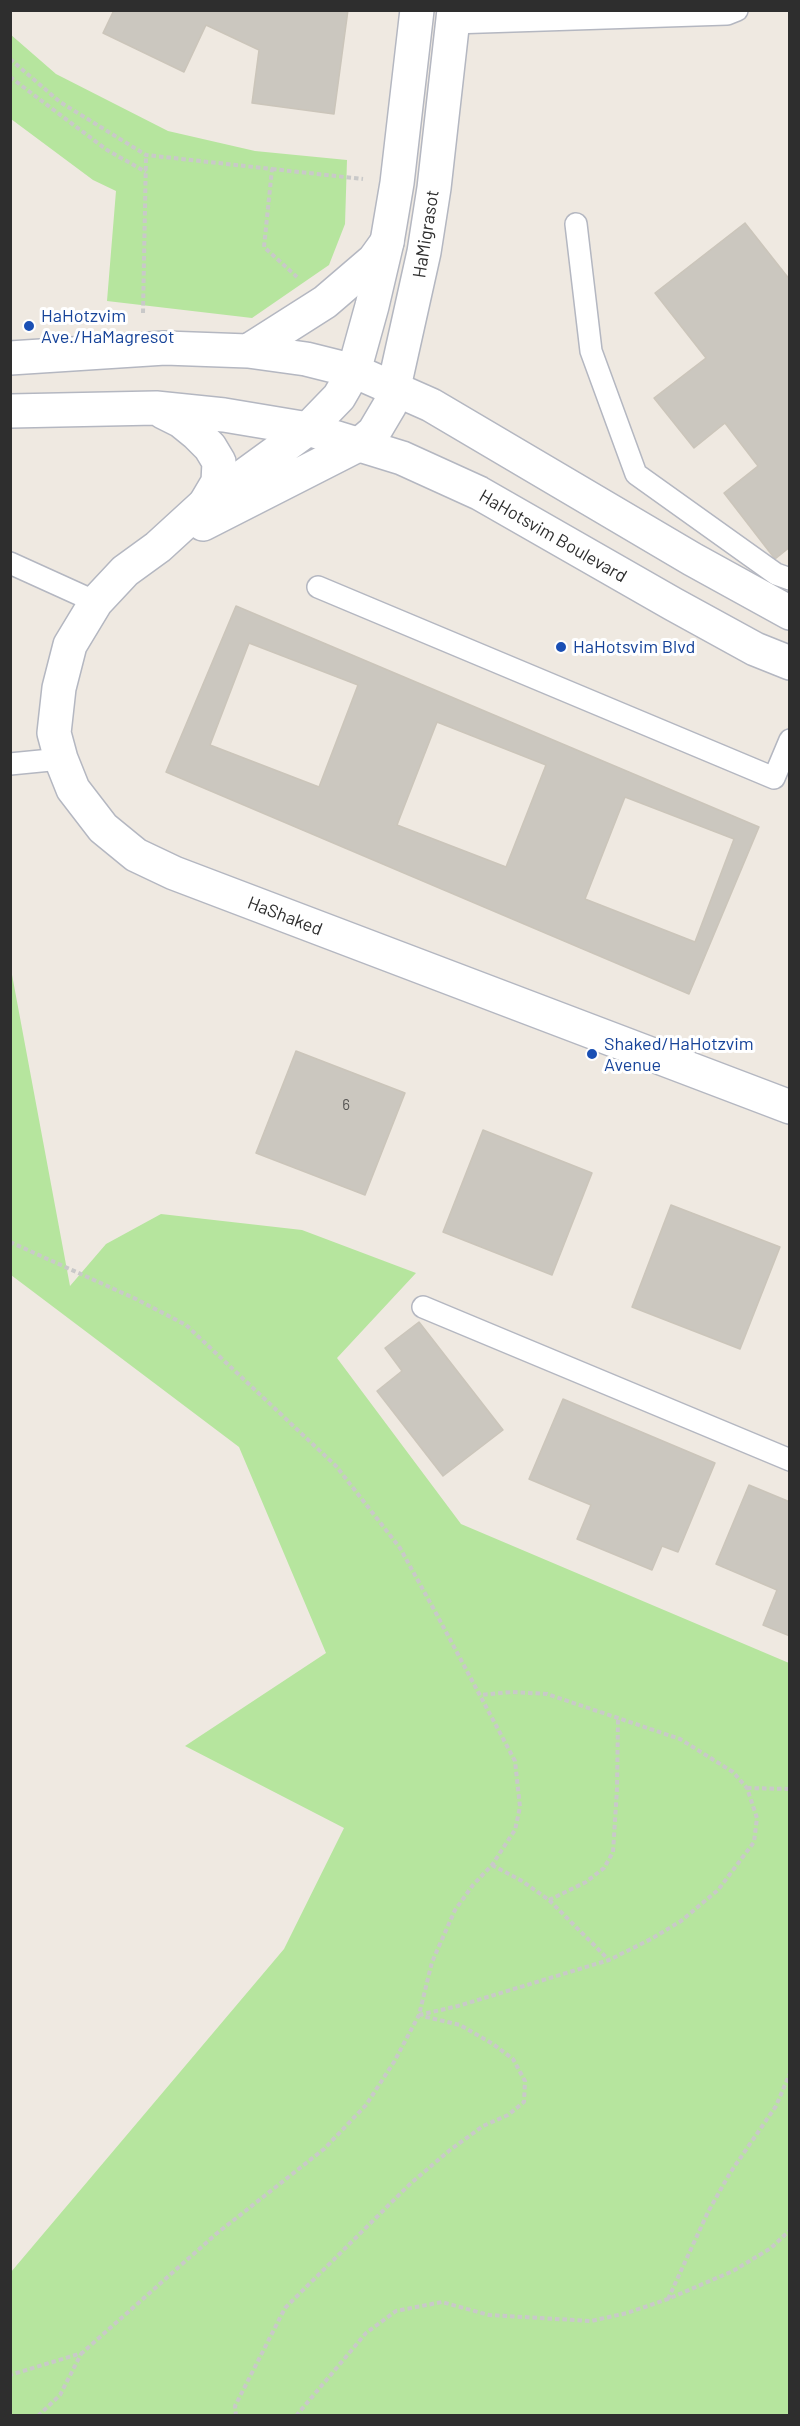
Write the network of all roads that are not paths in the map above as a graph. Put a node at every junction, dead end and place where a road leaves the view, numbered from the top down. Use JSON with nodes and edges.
{"nodes":[{"id":1,"x":417,"y":10,"type":"edge"},
{"id":2,"x":736,"y":10,"type":"edge"},
{"id":3,"x":453,"y":17,"type":"edge"},
{"id":4,"x":576,"y":224,"type":"dead end"},
{"id":5,"x":387,"y":242,"type":"junction"},
{"id":6,"x":248,"y":351,"type":"junction"},
{"id":7,"x":10,"y":358,"type":"edge"},
{"id":8,"x":354,"y":371,"type":"junction"},
{"id":9,"x":395,"y":388,"type":"junction"},
{"id":10,"x":156,"y":408,"type":"junction"},
{"id":11,"x":10,"y":411,"type":"edge"},
{"id":12,"x":308,"y":429,"type":"junction"},
{"id":13,"x":360,"y":444,"type":"junction"},
{"id":14,"x":205,"y":504,"type":"junction"},
{"id":15,"x":158,"y":547,"type":"junction"},
{"id":16,"x":10,"y":563,"type":"edge"},
{"id":17,"x":789,"y":579,"type":"edge"},
{"id":18,"x":318,"y":587,"type":"dead end"},
{"id":19,"x":96,"y":602,"type":"junction"},
{"id":20,"x":789,"y":613,"type":"edge"},
{"id":21,"x":789,"y":663,"type":"edge"},
{"id":22,"x":789,"y":740,"type":"edge"},
{"id":23,"x":61,"y":759,"type":"junction"},
{"id":24,"x":10,"y":764,"type":"edge"},
{"id":25,"x":788,"y":1108,"type":"edge"},
{"id":26,"x":423,"y":1307,"type":"dead end"},
{"id":27,"x":789,"y":1460,"type":"edge"}],
"edges":[{"from":1,"to":5,"type":"street","name":"HaMigrasot"},
{"from":2,"to":3,"type":"lane"},
{"from":3,"to":9,"type":"street","name":"HaMigrasot"},
{"from":4,"to":17,"type":"lane"},
{"from":5,"to":6,"type":"street"},
{"from":5,"to":8,"type":"street","name":"HaMigrasot"},
{"from":6,"to":7,"type":"street"},
{"from":6,"to":8,"type":"street"},
{"from":8,"to":9,"type":"street"},
{"from":8,"to":12,"type":"street","name":"HaMigrasot"},
{"from":9,"to":13,"type":"street","name":"HaMigrasot"},
{"from":9,"to":20,"type":"street"},
{"from":10,"to":11,"type":"street","name":"HaHotsvim Boulevard"},
{"from":10,"to":12,"type":"street","name":"HaHotsvim Boulevard"},
{"from":10,"to":14,"type":"street"},
{"from":12,"to":13,"type":"street","name":"HaHotsvim Boulevard"},
{"from":12,"to":14,"type":"street","name":"HaShaked"},
{"from":13,"to":15,"type":"street","name":"HaShaked"},
{"from":13,"to":21,"type":"street","name":"HaHotsvim Boulevard"},
{"from":14,"to":15,"type":"street","name":"HaShaked"},
{"from":15,"to":19,"type":"street","name":"HaShaked"},
{"from":16,"to":19,"type":"lane"},
{"from":18,"to":22,"type":"lane"},
{"from":19,"to":23,"type":"street","name":"HaShaked"},
{"from":23,"to":24,"type":"lane"},
{"from":23,"to":25,"type":"street","name":"HaShaked"},
{"from":26,"to":27,"type":"lane"}]}
